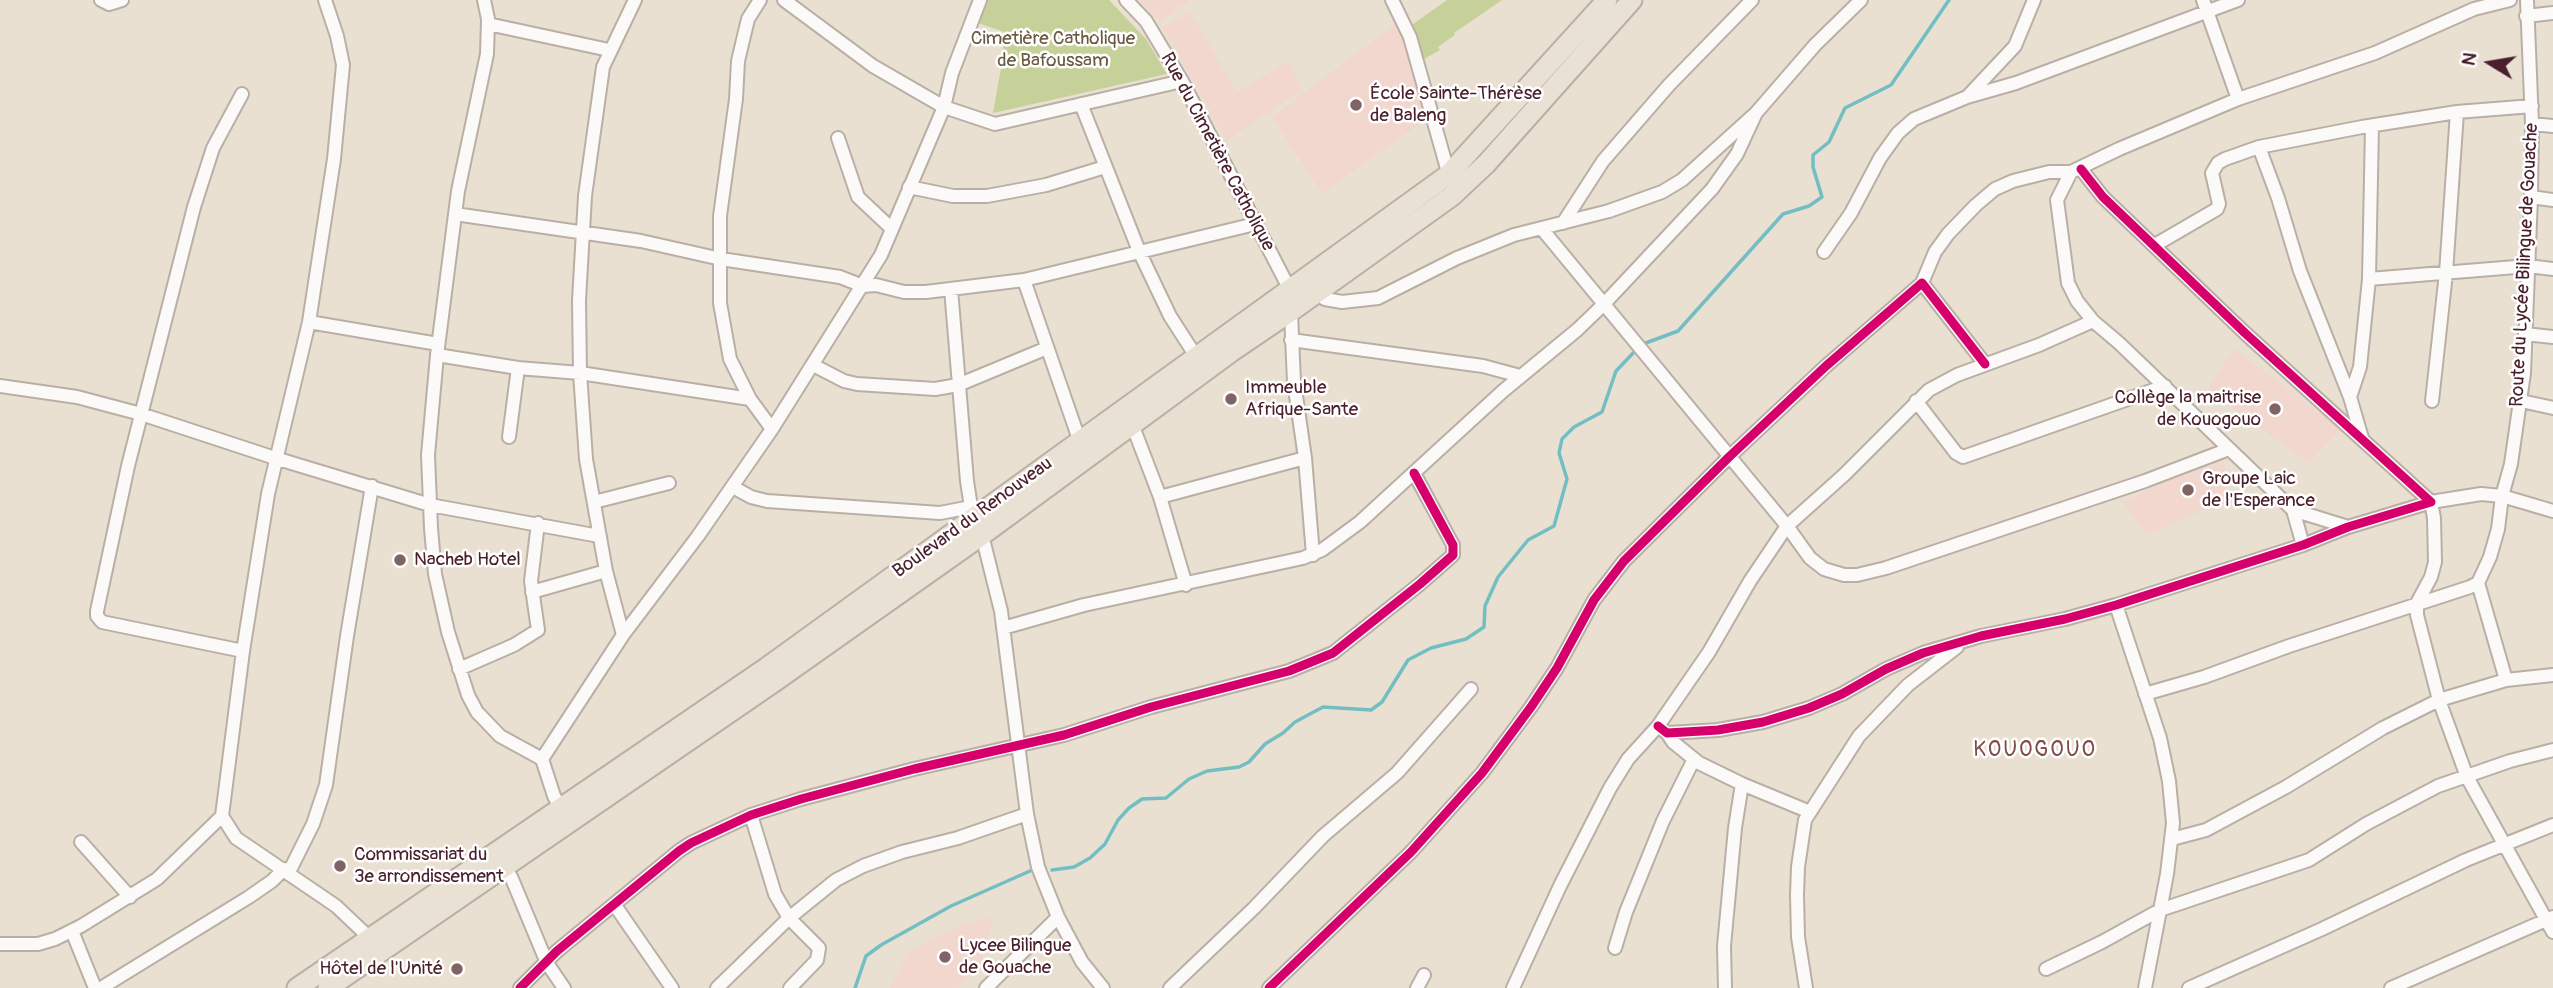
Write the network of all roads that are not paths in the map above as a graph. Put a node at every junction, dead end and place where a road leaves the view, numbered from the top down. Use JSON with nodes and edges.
{"nodes":[{"id":1,"x":101,"y":0,"type":"edge"},
{"id":2,"x":122,"y":0,"type":"edge"},
{"id":3,"x":325,"y":0,"type":"edge"},
{"id":4,"x":484,"y":0,"type":"edge"},
{"id":5,"x":635,"y":0,"type":"edge"},
{"id":6,"x":760,"y":0,"type":"edge"},
{"id":7,"x":784,"y":0,"type":"edge"},
{"id":8,"x":981,"y":0,"type":"edge"},
{"id":9,"x":1126,"y":0,"type":"edge"},
{"id":10,"x":1392,"y":0,"type":"edge"},
{"id":11,"x":1607,"y":0,"type":"edge"},
{"id":12,"x":1632,"y":0,"type":"edge"},
{"id":13,"x":1752,"y":0,"type":"edge"},
{"id":14,"x":1861,"y":0,"type":"edge"},
{"id":15,"x":2034,"y":0,"type":"edge"},
{"id":16,"x":2238,"y":0,"type":"edge"},
{"id":17,"x":2510,"y":0,"type":"edge"},
{"id":18,"x":2527,"y":0,"type":"edge"},
{"id":19,"x":2205,"y":6,"type":"edge"},
{"id":20,"x":2553,"y":13,"type":"edge"},
{"id":21,"x":2526,"y":16,"type":"junction"},
{"id":22,"x":488,"y":24,"type":"junction"},
{"id":23,"x":609,"y":50,"type":"junction"},
{"id":24,"x":1548,"y":79,"type":"junction"},
{"id":25,"x":1182,"y":81,"type":"junction"},
{"id":26,"x":242,"y":94,"type":"dead end"},
{"id":27,"x":1967,"y":97,"type":"junction"},
{"id":28,"x":2238,"y":99,"type":"junction"},
{"id":29,"x":1081,"y":104,"type":"junction"},
{"id":30,"x":2532,"y":106,"type":"junction"},
{"id":31,"x":944,"y":107,"type":"junction"},
{"id":32,"x":2456,"y":112,"type":"junction"},
{"id":33,"x":1756,"y":113,"type":"junction"},
{"id":34,"x":2532,"y":124,"type":"junction"},
{"id":35,"x":2372,"y":126,"type":"junction"},
{"id":36,"x":2553,"y":126,"type":"edge"},
{"id":37,"x":838,"y":138,"type":"dead end"},
{"id":38,"x":2259,"y":147,"type":"junction"},
{"id":39,"x":1105,"y":167,"type":"junction"},
{"id":40,"x":2076,"y":170,"type":"junction"},
{"id":41,"x":1452,"y":183,"type":"junction"},
{"id":42,"x":909,"y":187,"type":"junction"},
{"id":43,"x":2531,"y":197,"type":"junction"},
{"id":44,"x":2553,"y":200,"type":"edge"},
{"id":45,"x":455,"y":214,"type":"junction"},
{"id":46,"x":1563,"y":223,"type":"junction"},
{"id":47,"x":1255,"y":224,"type":"junction"},
{"id":48,"x":892,"y":229,"type":"junction"},
{"id":49,"x":1542,"y":229,"type":"junction"},
{"id":50,"x":582,"y":231,"type":"junction"},
{"id":51,"x":2155,"y":245,"type":"junction"},
{"id":52,"x":1139,"y":251,"type":"junction"},
{"id":53,"x":1824,"y":252,"type":"dead end"},
{"id":54,"x":721,"y":259,"type":"junction"},
{"id":55,"x":2528,"y":266,"type":"junction"},
{"id":56,"x":2553,"y":269,"type":"edge"},
{"id":57,"x":2446,"y":273,"type":"junction"},
{"id":58,"x":2369,"y":279,"type":"junction"},
{"id":59,"x":1024,"y":280,"type":"junction"},
{"id":60,"x":1922,"y":283,"type":"junction"},
{"id":61,"x":863,"y":286,"type":"junction"},
{"id":62,"x":1303,"y":288,"type":"junction"},
{"id":63,"x":951,"y":289,"type":"junction"},
{"id":64,"x":1603,"y":305,"type":"junction"},
{"id":65,"x":1290,"y":312,"type":"junction"},
{"id":66,"x":2093,"y":321,"type":"junction"},
{"id":67,"x":309,"y":322,"type":"junction"},
{"id":68,"x":2525,"y":334,"type":"junction"},
{"id":69,"x":2553,"y":337,"type":"edge"},
{"id":70,"x":1291,"y":340,"type":"junction"},
{"id":71,"x":1047,"y":348,"type":"junction"},
{"id":72,"x":437,"y":350,"type":"junction"},
{"id":73,"x":1197,"y":358,"type":"junction"},
{"id":74,"x":1985,"y":364,"type":"junction"},
{"id":75,"x":813,"y":365,"type":"junction"},
{"id":76,"x":518,"y":368,"type":"junction"},
{"id":77,"x":580,"y":373,"type":"junction"},
{"id":78,"x":1520,"y":376,"type":"junction"},
{"id":79,"x":958,"y":385,"type":"junction"},
{"id":80,"x":0,"y":386,"type":"edge"},
{"id":81,"x":2165,"y":386,"type":"junction"},
{"id":82,"x":2350,"y":397,"type":"junction"},
{"id":83,"x":750,"y":399,"type":"junction"},
{"id":84,"x":1916,"y":401,"type":"junction"},
{"id":85,"x":2432,"y":401,"type":"dead end"},
{"id":86,"x":2521,"y":401,"type":"junction"},
{"id":87,"x":2553,"y":408,"type":"edge"},
{"id":88,"x":141,"y":414,"type":"junction"},
{"id":89,"x":1132,"y":424,"type":"junction"},
{"id":90,"x":772,"y":429,"type":"junction"},
{"id":91,"x":509,"y":438,"type":"dead end"},
{"id":92,"x":2362,"y":439,"type":"junction"},
{"id":93,"x":1083,"y":449,"type":"junction"},
{"id":94,"x":2229,"y":449,"type":"junction"},
{"id":95,"x":1729,"y":457,"type":"junction"},
{"id":96,"x":275,"y":458,"type":"junction"},
{"id":97,"x":1305,"y":458,"type":"junction"},
{"id":98,"x":1414,"y":473,"type":"junction"},
{"id":99,"x":669,"y":483,"type":"dead end"},
{"id":100,"x":372,"y":486,"type":"junction"},
{"id":101,"x":733,"y":487,"type":"junction"},
{"id":102,"x":2502,"y":496,"type":"junction"},
{"id":103,"x":1160,"y":497,"type":"junction"},
{"id":104,"x":594,"y":502,"type":"junction"},
{"id":105,"x":2431,"y":502,"type":"junction"},
{"id":106,"x":430,"y":505,"type":"junction"},
{"id":107,"x":2293,"y":510,"type":"junction"},
{"id":108,"x":2553,"y":511,"type":"edge"},
{"id":109,"x":976,"y":521,"type":"junction"},
{"id":110,"x":538,"y":523,"type":"junction"},
{"id":111,"x":1787,"y":526,"type":"junction"},
{"id":112,"x":2348,"y":527,"type":"junction"},
{"id":113,"x":599,"y":536,"type":"junction"},
{"id":114,"x":2303,"y":545,"type":"junction"},
{"id":115,"x":1313,"y":555,"type":"junction"},
{"id":116,"x":606,"y":571,"type":"junction"},
{"id":117,"x":2478,"y":583,"type":"junction"},
{"id":118,"x":1186,"y":585,"type":"junction"},
{"id":119,"x":532,"y":592,"type":"junction"},
{"id":120,"x":2417,"y":603,"type":"junction"},
{"id":121,"x":2116,"y":605,"type":"junction"},
{"id":122,"x":1003,"y":628,"type":"junction"},
{"id":123,"x":623,"y":635,"type":"junction"},
{"id":124,"x":1963,"y":642,"type":"junction"},
{"id":125,"x":243,"y":651,"type":"junction"},
{"id":126,"x":459,"y":669,"type":"junction"},
{"id":127,"x":2553,"y":675,"type":"edge"},
{"id":128,"x":2506,"y":680,"type":"junction"},
{"id":129,"x":1471,"y":689,"type":"dead end"},
{"id":130,"x":2145,"y":694,"type":"junction"},
{"id":131,"x":2439,"y":700,"type":"junction"},
{"id":132,"x":1663,"y":730,"type":"junction"},
{"id":133,"x":1017,"y":747,"type":"junction"},
{"id":134,"x":2553,"y":750,"type":"edge"},
{"id":135,"x":542,"y":759,"type":"junction"},
{"id":136,"x":1693,"y":760,"type":"junction"},
{"id":137,"x":2467,"y":777,"type":"junction"},
{"id":138,"x":1742,"y":784,"type":"junction"},
{"id":139,"x":1810,"y":812,"type":"junction"},
{"id":140,"x":1027,"y":814,"type":"junction"},
{"id":141,"x":565,"y":815,"type":"junction"},
{"id":142,"x":222,"y":816,"type":"junction"},
{"id":143,"x":751,"y":816,"type":"junction"},
{"id":144,"x":2553,"y":825,"type":"edge"},
{"id":145,"x":2172,"y":839,"type":"junction"},
{"id":146,"x":81,"y":842,"type":"dead end"},
{"id":147,"x":2505,"y":844,"type":"junction"},
{"id":148,"x":501,"y":860,"type":"junction"},
{"id":149,"x":287,"y":871,"type":"junction"},
{"id":150,"x":130,"y":897,"type":"junction"},
{"id":151,"x":614,"y":904,"type":"junction"},
{"id":152,"x":2160,"y":910,"type":"junction"},
{"id":153,"x":1058,"y":917,"type":"junction"},
{"id":154,"x":789,"y":918,"type":"junction"},
{"id":155,"x":2550,"y":918,"type":"edge"},
{"id":156,"x":72,"y":931,"type":"junction"},
{"id":157,"x":2553,"y":932,"type":"edge"},
{"id":158,"x":0,"y":944,"type":"edge"},
{"id":159,"x":377,"y":945,"type":"junction"},
{"id":160,"x":1615,"y":948,"type":"dead end"},
{"id":161,"x":547,"y":963,"type":"junction"},
{"id":162,"x":2046,"y":969,"type":"dead end"},
{"id":163,"x":1424,"y":975,"type":"dead end"},
{"id":164,"x":95,"y":988,"type":"edge"},
{"id":165,"x":101,"y":988,"type":"edge"},
{"id":166,"x":297,"y":988,"type":"edge"},
{"id":167,"x":328,"y":988,"type":"edge"},
{"id":168,"x":520,"y":988,"type":"edge"},
{"id":169,"x":564,"y":988,"type":"edge"},
{"id":170,"x":672,"y":988,"type":"edge"},
{"id":171,"x":717,"y":988,"type":"edge"},
{"id":172,"x":790,"y":988,"type":"edge"},
{"id":173,"x":986,"y":988,"type":"edge"},
{"id":174,"x":1103,"y":988,"type":"edge"},
{"id":175,"x":1170,"y":988,"type":"edge"},
{"id":176,"x":1269,"y":988,"type":"edge"},
{"id":177,"x":1417,"y":988,"type":"edge"},
{"id":178,"x":1513,"y":988,"type":"edge"},
{"id":179,"x":1725,"y":988,"type":"edge"},
{"id":180,"x":1806,"y":988,"type":"edge"},
{"id":181,"x":2145,"y":988,"type":"edge"},
{"id":182,"x":2189,"y":988,"type":"edge"},
{"id":183,"x":2391,"y":988,"type":"edge"}],
"edges":[{"from":1,"to":2,"type":"street"},
{"from":3,"to":67,"type":"street"},
{"from":4,"to":22,"type":"street"},
{"from":5,"to":23,"type":"street"},
{"from":6,"to":54,"type":"street"},
{"from":7,"to":31,"type":"street"},
{"from":8,"to":31,"type":"street"},
{"from":9,"to":25,"type":"street","name":"Rue du Cimetière Catholique"},
{"from":10,"to":41,"type":"street"},
{"from":11,"to":24,"type":"highway","name":"Boulevard du Renouveau"},
{"from":12,"to":24,"type":"highway","name":"Boulevard du Renouveau"},
{"from":13,"to":46,"type":"street"},
{"from":14,"to":33,"type":"street"},
{"from":15,"to":27,"type":"street"},
{"from":16,"to":19,"type":"street"},
{"from":17,"to":28,"type":"street"},
{"from":18,"to":21,"type":"street","name":"Route du Lycée Bilingue de Gouache"},
{"from":19,"to":27,"type":"street"},
{"from":19,"to":28,"type":"street"},
{"from":20,"to":21,"type":"street"},
{"from":21,"to":30,"type":"street","name":"Route du Lycée Bilingue de Gouache"},
{"from":22,"to":23,"type":"street"},
{"from":22,"to":45,"type":"street"},
{"from":23,"to":50,"type":"street"},
{"from":24,"to":41,"type":"highway","name":"Boulevard du Renouveau"},
{"from":25,"to":29,"type":"street"},
{"from":25,"to":47,"type":"street","name":"Rue du Cimetière Catholique"},
{"from":26,"to":88,"type":"street"},
{"from":27,"to":53,"type":"street"},
{"from":28,"to":40,"type":"street"},
{"from":29,"to":31,"type":"street"},
{"from":29,"to":39,"type":"street"},
{"from":30,"to":32,"type":"street"},
{"from":30,"to":34,"type":"street","name":"Route du Lycée Bilingue de Gouache"},
{"from":31,"to":42,"type":"street"},
{"from":32,"to":35,"type":"street"},
{"from":32,"to":57,"type":"street"},
{"from":33,"to":46,"type":"street"},
{"from":33,"to":64,"type":"street"},
{"from":34,"to":36,"type":"street"},
{"from":34,"to":43,"type":"street","name":"Route du Lycée Bilingue de Gouache"},
{"from":35,"to":38,"type":"street"},
{"from":35,"to":58,"type":"street"},
{"from":37,"to":48,"type":"street"},
{"from":38,"to":51,"type":"street"},
{"from":38,"to":82,"type":"street"},
{"from":39,"to":42,"type":"street"},
{"from":39,"to":52,"type":"street"},
{"from":40,"to":51,"type":"street"},
{"from":40,"to":60,"type":"street"},
{"from":40,"to":66,"type":"street"},
{"from":41,"to":62,"type":"highway","name":"Boulevard du Renouveau"},
{"from":42,"to":48,"type":"street"},
{"from":43,"to":44,"type":"street"},
{"from":43,"to":55,"type":"street","name":"Route du Lycée Bilingue de Gouache"},
{"from":45,"to":50,"type":"street"},
{"from":45,"to":72,"type":"street"},
{"from":46,"to":49,"type":"street"},
{"from":47,"to":52,"type":"street"},
{"from":47,"to":62,"type":"street","name":"Rue du Cimetière Catholique"},
{"from":48,"to":61,"type":"street"},
{"from":49,"to":62,"type":"street"},
{"from":49,"to":64,"type":"street"},
{"from":50,"to":54,"type":"street"},
{"from":50,"to":77,"type":"street"},
{"from":51,"to":92,"type":"street"},
{"from":52,"to":59,"type":"street"},
{"from":52,"to":73,"type":"street"},
{"from":54,"to":61,"type":"street"},
{"from":54,"to":83,"type":"street"},
{"from":55,"to":56,"type":"street"},
{"from":55,"to":57,"type":"street"},
{"from":55,"to":68,"type":"street","name":"Route du Lycée Bilingue de Gouache"},
{"from":57,"to":58,"type":"street"},
{"from":57,"to":85,"type":"street"},
{"from":58,"to":82,"type":"street"},
{"from":59,"to":63,"type":"street"},
{"from":59,"to":71,"type":"street"},
{"from":60,"to":74,"type":"street"},
{"from":60,"to":95,"type":"street"},
{"from":61,"to":63,"type":"street"},
{"from":61,"to":75,"type":"street"},
{"from":62,"to":65,"type":"highway","name":"Boulevard du Renouveau"},
{"from":62,"to":73,"type":"highway","name":"Boulevard du Renouveau"},
{"from":63,"to":79,"type":"street"},
{"from":64,"to":78,"type":"street"},
{"from":64,"to":95,"type":"street"},
{"from":65,"to":70,"type":"street"},
{"from":65,"to":89,"type":"highway","name":"Boulevard du Renouveau"},
{"from":66,"to":74,"type":"street"},
{"from":66,"to":81,"type":"street"},
{"from":67,"to":72,"type":"street"},
{"from":67,"to":96,"type":"street"},
{"from":68,"to":69,"type":"street"},
{"from":68,"to":86,"type":"street","name":"Route du Lycée Bilingue de Gouache"},
{"from":70,"to":78,"type":"street"},
{"from":70,"to":97,"type":"street"},
{"from":71,"to":79,"type":"street"},
{"from":71,"to":93,"type":"street"},
{"from":72,"to":76,"type":"street"},
{"from":72,"to":106,"type":"street"},
{"from":73,"to":93,"type":"highway","name":"Boulevard du Renouveau"},
{"from":74,"to":84,"type":"street"},
{"from":75,"to":79,"type":"street"},
{"from":75,"to":90,"type":"street"},
{"from":76,"to":77,"type":"street"},
{"from":76,"to":91,"type":"street"},
{"from":77,"to":83,"type":"street"},
{"from":77,"to":104,"type":"street"},
{"from":78,"to":98,"type":"street"},
{"from":79,"to":109,"type":"street"},
{"from":80,"to":88,"type":"street"},
{"from":81,"to":84,"type":"street"},
{"from":81,"to":94,"type":"street"},
{"from":82,"to":92,"type":"street"},
{"from":83,"to":90,"type":"street"},
{"from":84,"to":111,"type":"street"},
{"from":86,"to":87,"type":"street"},
{"from":86,"to":102,"type":"street","name":"Route du Lycée Bilingue de Gouache"},
{"from":88,"to":96,"type":"street"},
{"from":88,"to":125,"type":"street"},
{"from":89,"to":93,"type":"highway","name":"Boulevard du Renouveau"},
{"from":89,"to":103,"type":"street"},
{"from":90,"to":101,"type":"street"},
{"from":92,"to":105,"type":"street"},
{"from":93,"to":109,"type":"highway","name":"Boulevard du Renouveau"},
{"from":94,"to":107,"type":"street"},
{"from":94,"to":111,"type":"street"},
{"from":95,"to":111,"type":"street"},
{"from":95,"to":176,"type":"street"},
{"from":96,"to":100,"type":"street"},
{"from":96,"to":125,"type":"street"},
{"from":97,"to":103,"type":"street"},
{"from":97,"to":115,"type":"street"},
{"from":98,"to":115,"type":"street"},
{"from":98,"to":133,"type":"street"},
{"from":99,"to":104,"type":"street"},
{"from":100,"to":106,"type":"street"},
{"from":100,"to":149,"type":"street"},
{"from":101,"to":109,"type":"street"},
{"from":101,"to":123,"type":"street"},
{"from":102,"to":105,"type":"street"},
{"from":102,"to":108,"type":"street"},
{"from":102,"to":117,"type":"street","name":"Route du Lycée Bilingue de Gouache"},
{"from":103,"to":118,"type":"street"},
{"from":104,"to":113,"type":"street"},
{"from":105,"to":112,"type":"street"},
{"from":105,"to":120,"type":"street"},
{"from":106,"to":110,"type":"street"},
{"from":106,"to":126,"type":"street"},
{"from":107,"to":112,"type":"street"},
{"from":107,"to":114,"type":"street"},
{"from":109,"to":122,"type":"street"},
{"from":109,"to":141,"type":"highway","name":"Boulevard du Renouveau"},
{"from":110,"to":113,"type":"street"},
{"from":110,"to":119,"type":"street"},
{"from":111,"to":132,"type":"street"},
{"from":112,"to":114,"type":"street"},
{"from":113,"to":116,"type":"street"},
{"from":114,"to":121,"type":"street"},
{"from":115,"to":118,"type":"street"},
{"from":116,"to":119,"type":"street"},
{"from":116,"to":123,"type":"street"},
{"from":117,"to":120,"type":"street"},
{"from":117,"to":128,"type":"street"},
{"from":118,"to":122,"type":"street"},
{"from":119,"to":126,"type":"street"},
{"from":120,"to":130,"type":"street"},
{"from":120,"to":131,"type":"street"},
{"from":121,"to":124,"type":"street"},
{"from":121,"to":130,"type":"street"},
{"from":122,"to":133,"type":"street"},
{"from":123,"to":135,"type":"street"},
{"from":124,"to":132,"type":"street"},
{"from":124,"to":139,"type":"street"},
{"from":125,"to":142,"type":"street"},
{"from":126,"to":135,"type":"street"},
{"from":127,"to":128,"type":"street"},
{"from":128,"to":131,"type":"street"},
{"from":129,"to":175,"type":"street"},
{"from":130,"to":145,"type":"street"},
{"from":131,"to":137,"type":"street"},
{"from":131,"to":145,"type":"street"},
{"from":132,"to":136,"type":"street"},
{"from":132,"to":178,"type":"street"},
{"from":133,"to":140,"type":"street"},
{"from":133,"to":143,"type":"street"},
{"from":134,"to":137,"type":"street"},
{"from":135,"to":141,"type":"street"},
{"from":136,"to":138,"type":"street"},
{"from":136,"to":160,"type":"street"},
{"from":137,"to":147,"type":"street"},
{"from":137,"to":152,"type":"street"},
{"from":138,"to":139,"type":"street"},
{"from":138,"to":179,"type":"street"},
{"from":139,"to":180,"type":"street"},
{"from":140,"to":153,"type":"street"},
{"from":140,"to":154,"type":"street"},
{"from":141,"to":148,"type":"highway","name":"Boulevard du Renouveau"},
{"from":142,"to":149,"type":"street"},
{"from":142,"to":150,"type":"street"},
{"from":143,"to":151,"type":"street"},
{"from":143,"to":154,"type":"street"},
{"from":144,"to":147,"type":"street"},
{"from":145,"to":152,"type":"street"},
{"from":146,"to":150,"type":"street"},
{"from":147,"to":155,"type":"street"},
{"from":147,"to":182,"type":"street"},
{"from":148,"to":159,"type":"highway","name":"Boulevard du Renouveau"},
{"from":148,"to":161,"type":"street"},
{"from":149,"to":159,"type":"street"},
{"from":149,"to":165,"type":"street"},
{"from":150,"to":156,"type":"street"},
{"from":151,"to":161,"type":"street"},
{"from":151,"to":170,"type":"street"},
{"from":152,"to":162,"type":"street"},
{"from":152,"to":181,"type":"street"},
{"from":153,"to":173,"type":"street"},
{"from":153,"to":174,"type":"street"},
{"from":154,"to":171,"type":"street"},
{"from":154,"to":172,"type":"street"},
{"from":155,"to":157,"type":"street"},
{"from":155,"to":183,"type":"street"},
{"from":156,"to":158,"type":"street"},
{"from":156,"to":164,"type":"street"},
{"from":159,"to":166,"type":"highway","name":"Boulevard du Renouveau"},
{"from":159,"to":167,"type":"highway","name":"Boulevard du Renouveau"},
{"from":161,"to":168,"type":"street"},
{"from":161,"to":169,"type":"street"},
{"from":163,"to":177,"type":"street"}]}
